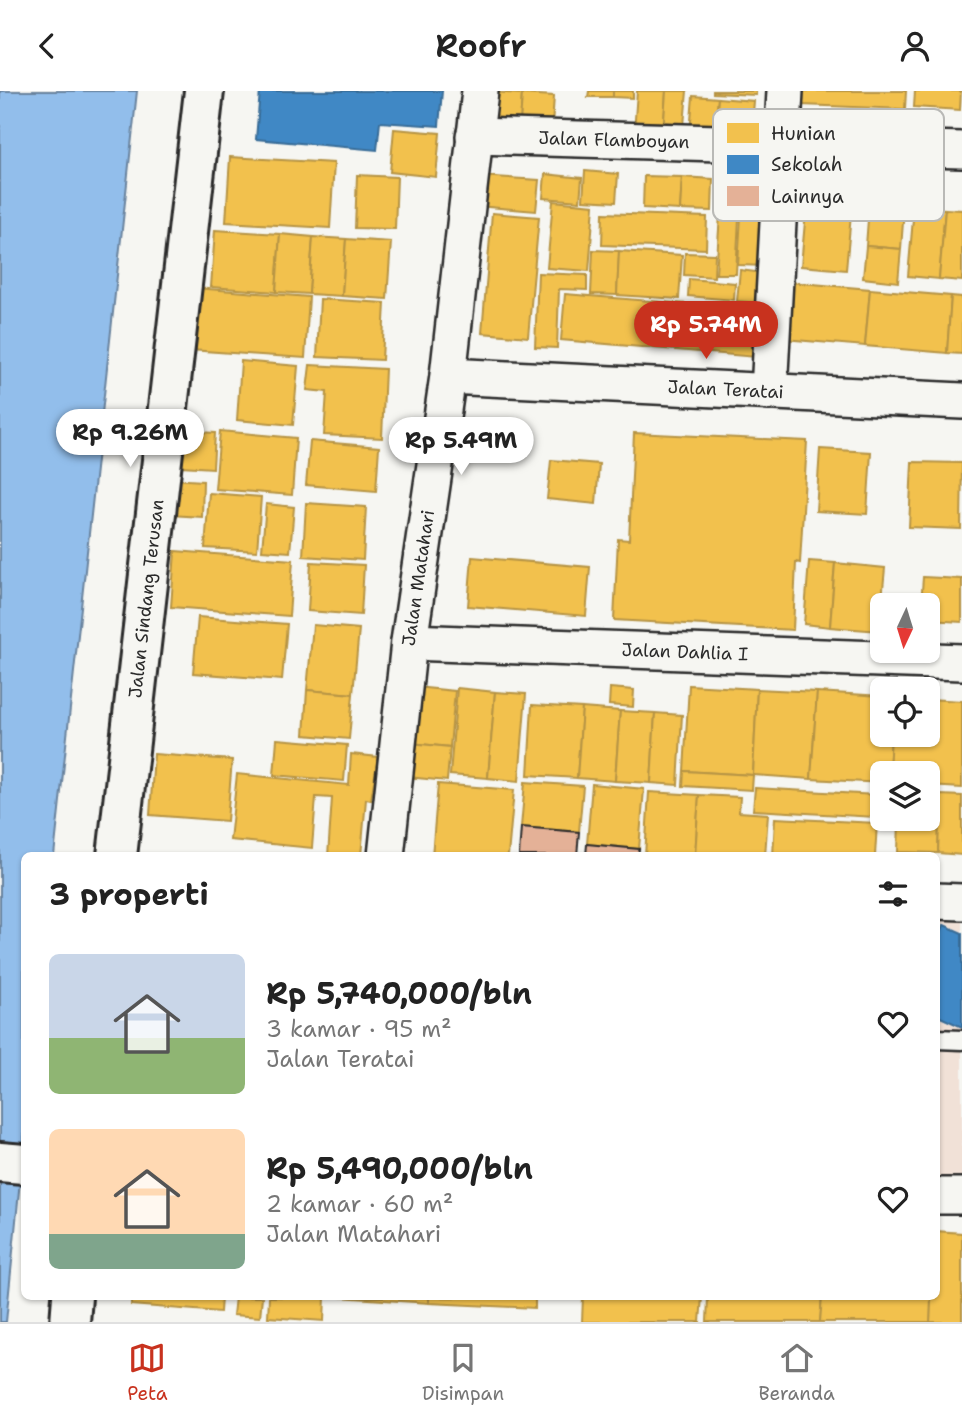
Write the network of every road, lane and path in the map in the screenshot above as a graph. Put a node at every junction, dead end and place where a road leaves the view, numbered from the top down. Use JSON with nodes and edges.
{"nodes":[{"id":1,"x":204,"y":91,"type":"edge"},
{"id":2,"x":480,"y":91,"type":"edge"},
{"id":3,"x":785,"y":91,"type":"edge"},
{"id":4,"x":785,"y":109,"type":"edge"},
{"id":5,"x":474,"y":136,"type":"junction"},
{"id":6,"x":713,"y":143,"type":"edge"},
{"id":7,"x":944,"y":149,"type":"edge"},
{"id":8,"x":962,"y":150,"type":"edge"},
{"id":9,"x":779,"y":221,"type":"edge"},
{"id":10,"x":448,"y":376,"type":"junction"},
{"id":11,"x":769,"y":392,"type":"junction"},
{"id":12,"x":962,"y":401,"type":"edge"},
{"id":13,"x":409,"y":642,"type":"junction"},
{"id":14,"x":962,"y":662,"type":"edge"},
{"id":15,"x":117,"y":852,"type":"edge"},
{"id":16,"x":386,"y":852,"type":"edge"},
{"id":17,"x":940,"y":901,"type":"edge"},
{"id":18,"x":962,"y":902,"type":"edge"},
{"id":19,"x":940,"y":1039,"type":"edge"},
{"id":20,"x":962,"y":1040,"type":"edge"},
{"id":21,"x":0,"y":1162,"type":"edge"},
{"id":22,"x":21,"y":1164,"type":"edge"},
{"id":23,"x":940,"y":1196,"type":"edge"},
{"id":24,"x":962,"y":1196,"type":"edge"},
{"id":25,"x":72,"y":1300,"type":"edge"},
{"id":26,"x":70,"y":1322,"type":"edge"}],
"edges":[{"from":1,"to":15,"type":"street","name":"Jalan Sindang Terusan"},
{"from":2,"to":5,"type":"street","name":"Jalan Matahari"},
{"from":3,"to":4,"type":"street"},
{"from":5,"to":6,"type":"street","name":"Jalan Flamboyan"},
{"from":5,"to":10,"type":"street","name":"Jalan Matahari"},
{"from":7,"to":8,"type":"street","name":"Jalan Flamboyan"},
{"from":9,"to":11,"type":"street"},
{"from":10,"to":11,"type":"street","name":"Jalan Teratai"},
{"from":10,"to":13,"type":"street","name":"Jalan Matahari"},
{"from":11,"to":12,"type":"street","name":"Jalan Teratai"},
{"from":13,"to":14,"type":"street","name":"Jalan Dahlia I"},
{"from":13,"to":16,"type":"street","name":"Jalan Matahari"},
{"from":17,"to":18,"type":"street"},
{"from":19,"to":20,"type":"lane"},
{"from":21,"to":22,"type":"street"},
{"from":23,"to":24,"type":"street"},
{"from":25,"to":26,"type":"street"}]}
